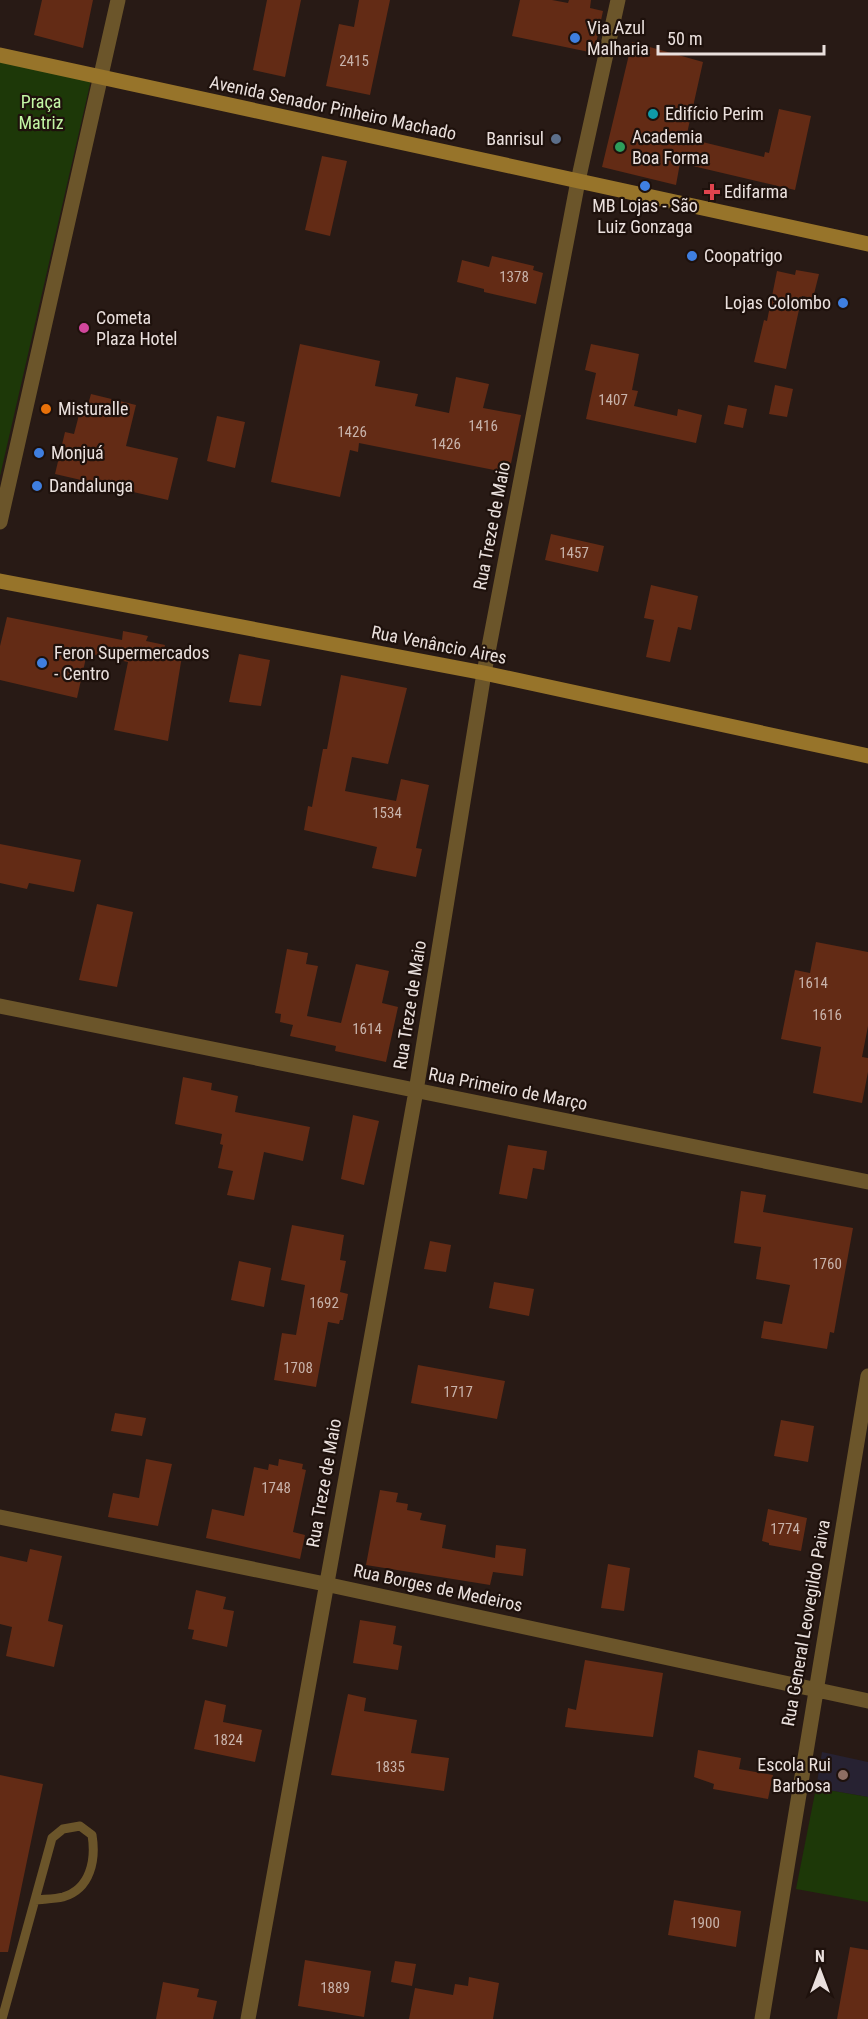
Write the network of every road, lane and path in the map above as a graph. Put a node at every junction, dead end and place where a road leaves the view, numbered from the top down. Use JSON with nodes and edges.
{"nodes":[{"id":1,"x":118,"y":0,"type":"edge"},
{"id":2,"x":618,"y":0,"type":"edge"},
{"id":3,"x":0,"y":55,"type":"edge"},
{"id":4,"x":102,"y":78,"type":"junction"},
{"id":5,"x":578,"y":181,"type":"junction"},
{"id":6,"x":868,"y":244,"type":"edge"},
{"id":7,"x":0,"y":522,"type":"edge"},
{"id":8,"x":0,"y":581,"type":"edge"},
{"id":9,"x":484,"y":673,"type":"junction"},
{"id":10,"x":868,"y":756,"type":"edge"},
{"id":11,"x":0,"y":1006,"type":"edge"},
{"id":12,"x":416,"y":1090,"type":"junction"},
{"id":13,"x":868,"y":1182,"type":"edge"},
{"id":14,"x":868,"y":1376,"type":"edge"},
{"id":15,"x":0,"y":1517,"type":"edge"},
{"id":16,"x":325,"y":1584,"type":"junction"},
{"id":17,"x":814,"y":1690,"type":"junction"},
{"id":18,"x":868,"y":1701,"type":"edge"},
{"id":19,"x":35,"y":1900,"type":"junction"},
{"id":20,"x":2,"y":2019,"type":"edge"},
{"id":21,"x":248,"y":2019,"type":"edge"},
{"id":22,"x":762,"y":2019,"type":"edge"}],
"edges":[{"from":1,"to":4,"type":"street"},
{"from":2,"to":5,"type":"street","name":"Rua Treze de Maio"},
{"from":3,"to":4,"type":"main road","name":"Avenida Senador Pinheiro Machado"},
{"from":4,"to":5,"type":"main road","name":"Avenida Senador Pinheiro Machado"},
{"from":4,"to":7,"type":"street"},
{"from":5,"to":6,"type":"main road","name":"Avenida Senador Pinheiro Machado"},
{"from":5,"to":9,"type":"street","name":"Rua Treze de Maio"},
{"from":8,"to":9,"type":"main road","name":"Rua Venâncio Aires"},
{"from":9,"to":10,"type":"main road","name":"Rua Venâncio Aires"},
{"from":9,"to":12,"type":"street","name":"Rua Treze de Maio"},
{"from":11,"to":12,"type":"street","name":"Rua Primeiro de Março"},
{"from":12,"to":13,"type":"street","name":"Rua Primeiro de Março"},
{"from":12,"to":16,"type":"street","name":"Rua Treze de Maio"},
{"from":14,"to":17,"type":"street","name":"Rua General Leovegildo Paiva"},
{"from":15,"to":16,"type":"street","name":"Rua Borges de Medeiros"},
{"from":16,"to":17,"type":"street","name":"Rua Borges de Medeiros"},
{"from":16,"to":21,"type":"street","name":"Rua Treze de Maio"},
{"from":17,"to":18,"type":"street","name":"Rua Borges de Medeiros"},
{"from":17,"to":22,"type":"street","name":"Rua General Leovegildo Paiva"},
{"from":19,"to":19,"type":"lane"},
{"from":19,"to":20,"type":"lane"}]}
